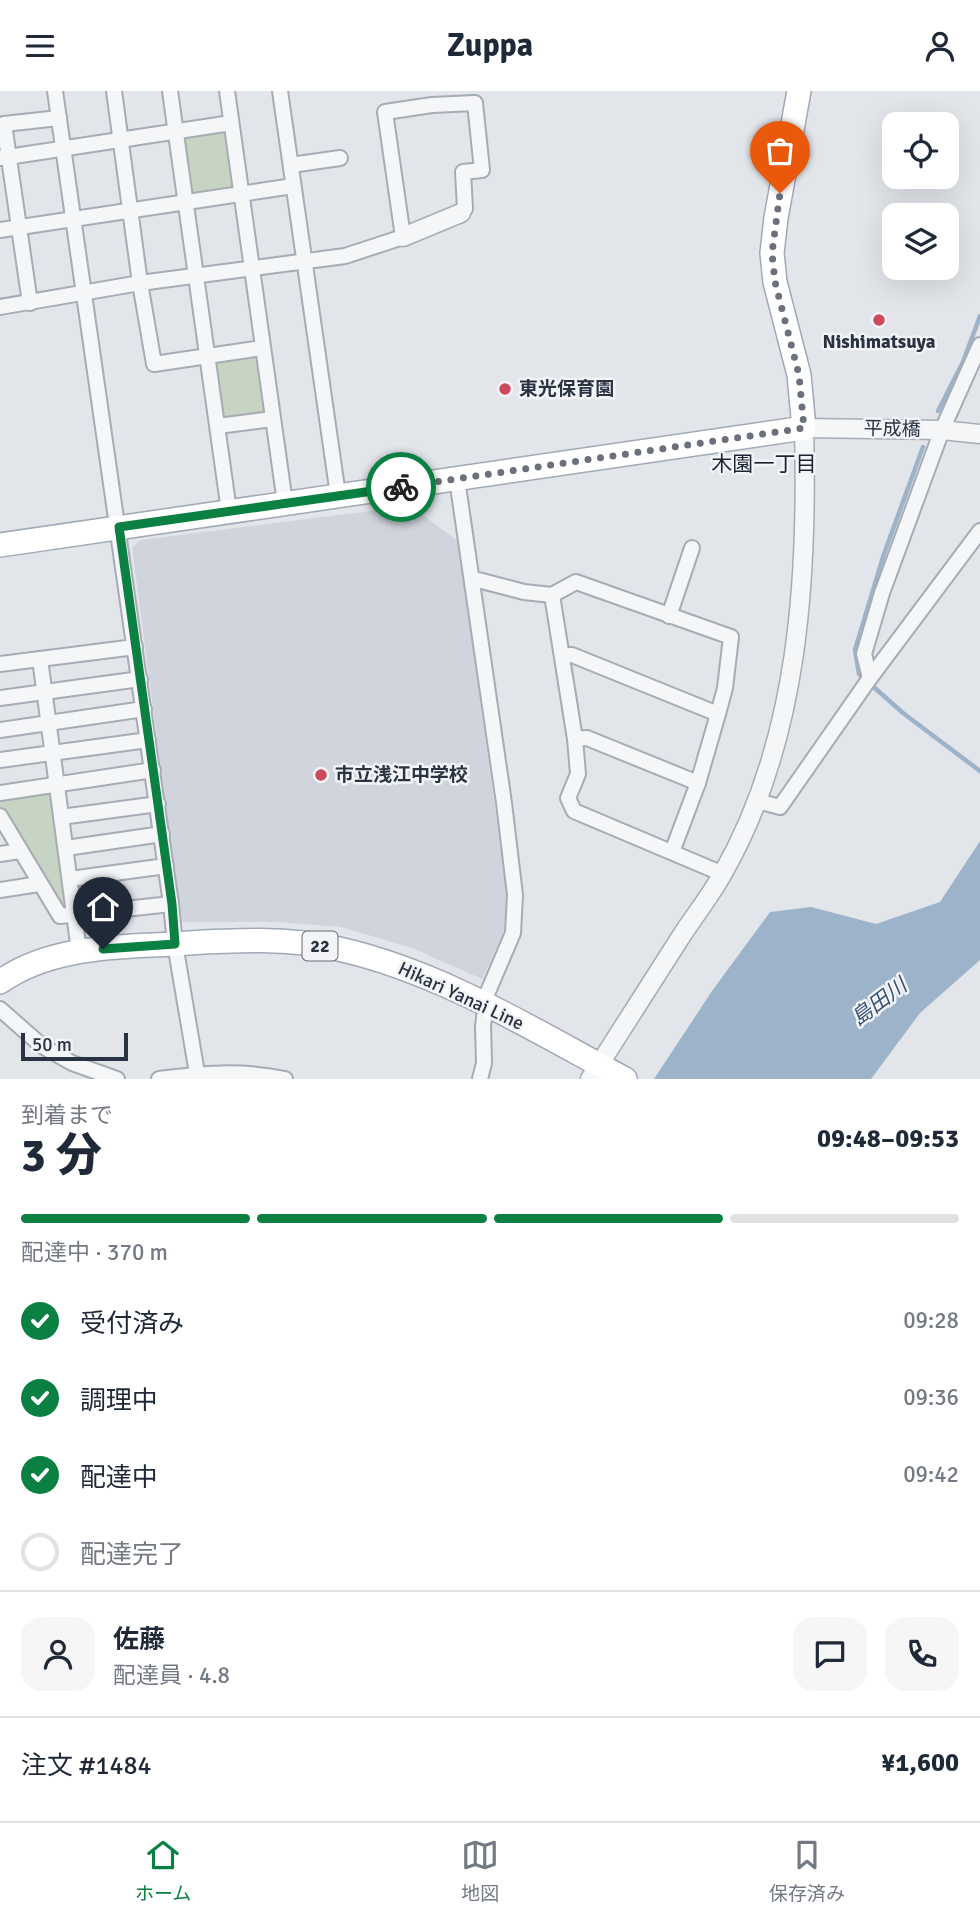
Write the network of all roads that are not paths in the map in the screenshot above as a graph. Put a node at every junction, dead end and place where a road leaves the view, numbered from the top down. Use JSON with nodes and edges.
{"nodes":[{"id":1,"x":55,"y":91,"type":"edge"},
{"id":2,"x":114,"y":91,"type":"edge"},
{"id":3,"x":170,"y":91,"type":"edge"},
{"id":4,"x":227,"y":91,"type":"edge"},
{"id":5,"x":280,"y":91,"type":"edge"},
{"id":6,"x":799,"y":91,"type":"edge"},
{"id":7,"x":59,"y":117,"type":"junction"},
{"id":8,"x":231,"y":123,"type":"junction"},
{"id":9,"x":176,"y":131,"type":"junction"},
{"id":10,"x":122,"y":140,"type":"junction"},
{"id":11,"x":63,"y":149,"type":"junction"},
{"id":12,"x":4,"y":158,"type":"edge"},
{"id":13,"x":340,"y":158,"type":"dead end"},
{"id":14,"x":291,"y":165,"type":"junction"},
{"id":15,"x":293,"y":186,"type":"junction"},
{"id":16,"x":241,"y":194,"type":"junction"},
{"id":17,"x":186,"y":201,"type":"junction"},
{"id":18,"x":130,"y":209,"type":"junction"},
{"id":19,"x":461,"y":213,"type":"joint"},
{"id":20,"x":74,"y":219,"type":"junction"},
{"id":21,"x":18,"y":228,"type":"junction"},
{"id":22,"x":0,"y":230,"type":"edge"},
{"id":23,"x":402,"y":237,"type":"junction"},
{"id":24,"x":305,"y":260,"type":"junction"},
{"id":25,"x":252,"y":268,"type":"junction"},
{"id":26,"x":197,"y":275,"type":"junction"},
{"id":27,"x":140,"y":283,"type":"junction"},
{"id":28,"x":83,"y":292,"type":"junction"},
{"id":29,"x":30,"y":303,"type":"junction"},
{"id":30,"x":0,"y":307,"type":"edge"},
{"id":31,"x":980,"y":345,"type":"edge"},
{"id":32,"x":262,"y":348,"type":"junction"},
{"id":33,"x":208,"y":355,"type":"junction"},
{"id":34,"x":272,"y":419,"type":"junction"},
{"id":35,"x":218,"y":426,"type":"junction"},
{"id":36,"x":804,"y":428,"type":"junction"},
{"id":37,"x":942,"y":430,"type":"junction"},
{"id":38,"x":980,"y":434,"type":"edge"},
{"id":39,"x":457,"y":479,"type":"junction"},
{"id":40,"x":338,"y":495,"type":"junction"},
{"id":41,"x":285,"y":503,"type":"junction"},
{"id":42,"x":229,"y":511,"type":"junction"},
{"id":43,"x":119,"y":527,"type":"junction"},
{"id":44,"x":980,"y":531,"type":"edge"},
{"id":45,"x":0,"y":545,"type":"edge"},
{"id":46,"x":692,"y":548,"type":"dead end"},
{"id":47,"x":472,"y":582,"type":"junction"},
{"id":48,"x":552,"y":595,"type":"junction"},
{"id":49,"x":669,"y":616,"type":"junction"},
{"id":50,"x":135,"y":647,"type":"junction"},
{"id":51,"x":562,"y":655,"type":"junction"},
{"id":52,"x":40,"y":659,"type":"junction"},
{"id":53,"x":0,"y":664,"type":"edge"},
{"id":54,"x":870,"y":678,"type":"junction"},
{"id":55,"x":140,"y":679,"type":"junction"},
{"id":56,"x":44,"y":691,"type":"junction"},
{"id":57,"x":0,"y":698,"type":"edge"},
{"id":58,"x":144,"y":709,"type":"junction"},
{"id":59,"x":718,"y":714,"type":"junction"},
{"id":60,"x":49,"y":723,"type":"junction"},
{"id":61,"x":0,"y":730,"type":"edge"},
{"id":62,"x":575,"y":739,"type":"junction"},
{"id":63,"x":148,"y":740,"type":"junction"},
{"id":64,"x":53,"y":753,"type":"junction"},
{"id":65,"x":0,"y":760,"type":"edge"},
{"id":66,"x":153,"y":770,"type":"junction"},
{"id":67,"x":698,"y":783,"type":"junction"},
{"id":68,"x":57,"y":785,"type":"junction"},
{"id":69,"x":0,"y":793,"type":"edge"},
{"id":70,"x":757,"y":801,"type":"junction"},
{"id":71,"x":158,"y":804,"type":"junction"},
{"id":72,"x":61,"y":817,"type":"junction"},
{"id":73,"x":2,"y":822,"type":"edge"},
{"id":74,"x":162,"y":834,"type":"junction"},
{"id":75,"x":66,"y":848,"type":"junction"},
{"id":76,"x":20,"y":851,"type":"junction"},
{"id":77,"x":673,"y":852,"type":"junction"},
{"id":78,"x":0,"y":854,"type":"edge"},
{"id":79,"x":166,"y":866,"type":"junction"},
{"id":80,"x":723,"y":874,"type":"junction"},
{"id":81,"x":70,"y":879,"type":"junction"},
{"id":82,"x":39,"y":884,"type":"junction"},
{"id":83,"x":0,"y":890,"type":"edge"},
{"id":84,"x":172,"y":904,"type":"junction"},
{"id":85,"x":75,"y":915,"type":"junction"},
{"id":86,"x":175,"y":944,"type":"junction"},
{"id":87,"x":79,"y":951,"type":"junction"},
{"id":88,"x":0,"y":982,"type":"edge"},
{"id":89,"x":486,"y":1005,"type":"junction"},
{"id":90,"x":0,"y":1009,"type":"edge"},
{"id":91,"x":197,"y":1073,"type":"junction"},
{"id":92,"x":608,"y":1075,"type":"edge"},
{"id":93,"x":117,"y":1079,"type":"edge"},
{"id":94,"x":159,"y":1079,"type":"edge"},
{"id":95,"x":285,"y":1079,"type":"edge"},
{"id":96,"x":480,"y":1079,"type":"edge"}],
"edges":[{"from":1,"to":7,"type":"street"},
{"from":2,"to":10,"type":"street"},
{"from":3,"to":9,"type":"street"},
{"from":4,"to":8,"type":"street"},
{"from":5,"to":14,"type":"street"},
{"from":6,"to":36,"type":"main road"},
{"from":7,"to":11,"type":"street"},
{"from":7,"to":12,"type":"street"},
{"from":8,"to":9,"type":"street"},
{"from":8,"to":16,"type":"street"},
{"from":9,"to":10,"type":"street"},
{"from":9,"to":17,"type":"street"},
{"from":10,"to":11,"type":"street"},
{"from":10,"to":18,"type":"street"},
{"from":11,"to":12,"type":"street"},
{"from":11,"to":20,"type":"street"},
{"from":12,"to":21,"type":"street"},
{"from":13,"to":14,"type":"street"},
{"from":14,"to":15,"type":"street"},
{"from":15,"to":16,"type":"street"},
{"from":15,"to":24,"type":"street"},
{"from":16,"to":17,"type":"street"},
{"from":16,"to":25,"type":"street"},
{"from":17,"to":18,"type":"street"},
{"from":17,"to":26,"type":"street"},
{"from":18,"to":20,"type":"street"},
{"from":18,"to":27,"type":"street"},
{"from":19,"to":23,"type":"street"},
{"from":19,"to":23,"type":"street"},
{"from":20,"to":21,"type":"street"},
{"from":20,"to":28,"type":"street"},
{"from":21,"to":22,"type":"street"},
{"from":21,"to":29,"type":"street"},
{"from":23,"to":24,"type":"street"},
{"from":24,"to":25,"type":"street"},
{"from":24,"to":40,"type":"street"},
{"from":25,"to":26,"type":"street"},
{"from":25,"to":32,"type":"street"},
{"from":26,"to":27,"type":"street"},
{"from":26,"to":33,"type":"street"},
{"from":27,"to":28,"type":"street"},
{"from":27,"to":33,"type":"street"},
{"from":28,"to":29,"type":"street"},
{"from":28,"to":43,"type":"street"},
{"from":29,"to":30,"type":"street"},
{"from":31,"to":37,"type":"street"},
{"from":32,"to":33,"type":"street"},
{"from":32,"to":34,"type":"street"},
{"from":33,"to":35,"type":"street"},
{"from":34,"to":35,"type":"street"},
{"from":34,"to":41,"type":"street"},
{"from":35,"to":42,"type":"street"},
{"from":36,"to":37,"type":"street","name":"平成橋"},
{"from":36,"to":39,"type":"main road"},
{"from":36,"to":70,"type":"street"},
{"from":37,"to":38,"type":"street","name":"平成橋"},
{"from":37,"to":54,"type":"street"},
{"from":39,"to":40,"type":"main road"},
{"from":39,"to":47,"type":"street"},
{"from":40,"to":41,"type":"main road"},
{"from":41,"to":42,"type":"main road"},
{"from":42,"to":43,"type":"main road"},
{"from":43,"to":45,"type":"main road"},
{"from":43,"to":50,"type":"street"},
{"from":44,"to":54,"type":"street"},
{"from":46,"to":49,"type":"street"},
{"from":47,"to":48,"type":"street"},
{"from":47,"to":89,"type":"street"},
{"from":48,"to":49,"type":"street"},
{"from":48,"to":51,"type":"street"},
{"from":49,"to":59,"type":"street"},
{"from":50,"to":52,"type":"street"},
{"from":50,"to":55,"type":"street"},
{"from":51,"to":59,"type":"street"},
{"from":51,"to":62,"type":"street"},
{"from":52,"to":53,"type":"street"},
{"from":52,"to":56,"type":"street"},
{"from":54,"to":70,"type":"street"},
{"from":55,"to":56,"type":"street"},
{"from":55,"to":58,"type":"street"},
{"from":56,"to":57,"type":"street"},
{"from":56,"to":60,"type":"street"},
{"from":58,"to":60,"type":"street"},
{"from":58,"to":63,"type":"street"},
{"from":59,"to":67,"type":"street"},
{"from":60,"to":61,"type":"street"},
{"from":60,"to":64,"type":"street"},
{"from":62,"to":67,"type":"street"},
{"from":62,"to":77,"type":"street"},
{"from":63,"to":64,"type":"street"},
{"from":63,"to":66,"type":"street"},
{"from":64,"to":65,"type":"street"},
{"from":64,"to":68,"type":"street"},
{"from":66,"to":68,"type":"street"},
{"from":66,"to":71,"type":"street"},
{"from":67,"to":77,"type":"street"},
{"from":68,"to":69,"type":"street"},
{"from":68,"to":72,"type":"street"},
{"from":70,"to":80,"type":"street"},
{"from":71,"to":72,"type":"street"},
{"from":71,"to":74,"type":"street"},
{"from":72,"to":75,"type":"street"},
{"from":73,"to":76,"type":"street"},
{"from":74,"to":75,"type":"street"},
{"from":74,"to":79,"type":"street"},
{"from":75,"to":81,"type":"street"},
{"from":76,"to":78,"type":"street"},
{"from":76,"to":82,"type":"street"},
{"from":77,"to":80,"type":"street"},
{"from":79,"to":81,"type":"street"},
{"from":79,"to":84,"type":"street"},
{"from":80,"to":92,"type":"street"},
{"from":81,"to":85,"type":"street"},
{"from":82,"to":83,"type":"street"},
{"from":82,"to":85,"type":"street"},
{"from":84,"to":85,"type":"street"},
{"from":84,"to":86,"type":"street"},
{"from":85,"to":87,"type":"street"},
{"from":86,"to":87,"type":"main road","name":"Hikari Yanai Line","number":"22"},
{"from":86,"to":89,"type":"main road","name":"Hikari Yanai Line","number":"22"},
{"from":86,"to":91,"type":"street"},
{"from":87,"to":88,"type":"main road","name":"Hikari Yanai Line","number":"22"},
{"from":89,"to":92,"type":"main road","name":"Hikari Yanai Line","number":"22"},
{"from":89,"to":96,"type":"street"},
{"from":90,"to":93,"type":"street"},
{"from":91,"to":94,"type":"street"},
{"from":91,"to":95,"type":"street"}]}
